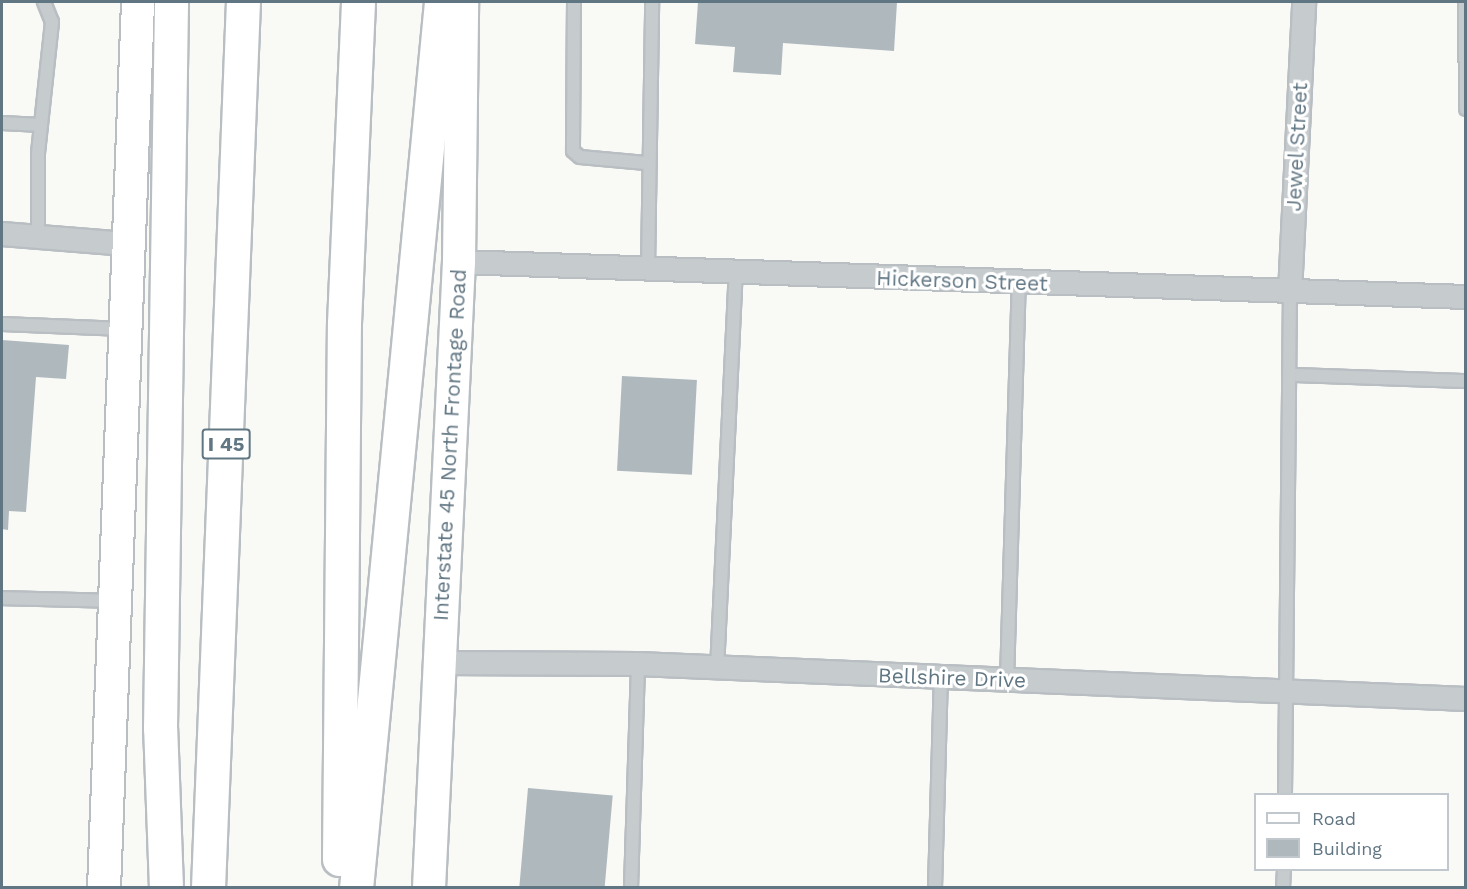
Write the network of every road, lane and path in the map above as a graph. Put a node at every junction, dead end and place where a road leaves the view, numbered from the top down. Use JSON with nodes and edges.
{"nodes":[{"id":1,"x":44,"y":2,"type":"edge"},
{"id":2,"x":138,"y":2,"type":"edge"},
{"id":3,"x":171,"y":2,"type":"edge"},
{"id":4,"x":243,"y":2,"type":"edge"},
{"id":5,"x":358,"y":2,"type":"edge"},
{"id":6,"x":441,"y":2,"type":"edge"},
{"id":7,"x":462,"y":2,"type":"edge"},
{"id":8,"x":574,"y":2,"type":"edge"},
{"id":9,"x":652,"y":2,"type":"edge"},
{"id":10,"x":1304,"y":2,"type":"edge"},
{"id":11,"x":1466,"y":2,"type":"edge"},
{"id":12,"x":1466,"y":108,"type":"edge"},
{"id":13,"x":2,"y":123,"type":"edge"},
{"id":14,"x":40,"y":125,"type":"junction"},
{"id":15,"x":646,"y":163,"type":"junction"},
{"id":16,"x":2,"y":234,"type":"edge"},
{"id":17,"x":38,"y":237,"type":"junction"},
{"id":18,"x":127,"y":244,"type":"junction"},
{"id":19,"x":459,"y":262,"type":"junction"},
{"id":20,"x":648,"y":269,"type":"junction"},
{"id":21,"x":736,"y":273,"type":"junction"},
{"id":22,"x":1019,"y":284,"type":"junction"},
{"id":23,"x":1290,"y":293,"type":"junction"},
{"id":24,"x":1466,"y":297,"type":"edge"},
{"id":25,"x":2,"y":324,"type":"edge"},
{"id":26,"x":124,"y":329,"type":"junction"},
{"id":27,"x":1294,"y":375,"type":"junction"},
{"id":28,"x":1466,"y":381,"type":"edge"},
{"id":29,"x":2,"y":598,"type":"edge"},
{"id":30,"x":117,"y":601,"type":"junction"},
{"id":31,"x":439,"y":663,"type":"junction"},
{"id":32,"x":638,"y":664,"type":"junction"},
{"id":33,"x":717,"y":670,"type":"junction"},
{"id":34,"x":941,"y":677,"type":"junction"},
{"id":35,"x":1006,"y":680,"type":"junction"},
{"id":36,"x":1287,"y":692,"type":"junction"},
{"id":37,"x":1466,"y":699,"type":"edge"},
{"id":38,"x":1285,"y":793,"type":"edge"},
{"id":39,"x":1284,"y":871,"type":"edge"},
{"id":40,"x":104,"y":888,"type":"edge"},
{"id":41,"x":166,"y":888,"type":"edge"},
{"id":42,"x":208,"y":888,"type":"edge"},
{"id":43,"x":339,"y":888,"type":"edge"},
{"id":44,"x":356,"y":888,"type":"edge"},
{"id":45,"x":429,"y":888,"type":"edge"},
{"id":46,"x":631,"y":888,"type":"edge"},
{"id":47,"x":935,"y":888,"type":"edge"},
{"id":48,"x":1283,"y":888,"type":"edge"}],
"edges":[{"from":1,"to":14,"type":"lane"},
{"from":2,"to":18,"type":"main road"},
{"from":3,"to":41,"type":"highway"},
{"from":4,"to":42,"type":"highway","number":"I 45"},
{"from":5,"to":43,"type":"highway"},
{"from":6,"to":44,"type":"highway"},
{"from":7,"to":19,"type":"main road","name":"Interstate 45 North Frontage Road"},
{"from":8,"to":15,"type":"lane"},
{"from":9,"to":15,"type":"lane"},
{"from":10,"to":23,"type":"street","name":"Jewel Street"},
{"from":11,"to":12,"type":"lane"},
{"from":13,"to":14,"type":"lane"},
{"from":14,"to":17,"type":"lane"},
{"from":15,"to":20,"type":"lane"},
{"from":16,"to":17,"type":"street"},
{"from":17,"to":18,"type":"street"},
{"from":18,"to":26,"type":"main road"},
{"from":19,"to":20,"type":"street","name":"Hickerson Street"},
{"from":19,"to":31,"type":"main road","name":"Interstate 45 North Frontage Road"},
{"from":20,"to":21,"type":"street","name":"Hickerson Street"},
{"from":21,"to":22,"type":"street","name":"Hickerson Street"},
{"from":21,"to":33,"type":"lane"},
{"from":22,"to":23,"type":"street","name":"Hickerson Street"},
{"from":22,"to":35,"type":"lane"},
{"from":23,"to":24,"type":"street","name":"Hickerson Street"},
{"from":23,"to":27,"type":"lane"},
{"from":25,"to":26,"type":"lane"},
{"from":26,"to":30,"type":"main road"},
{"from":27,"to":28,"type":"lane"},
{"from":27,"to":36,"type":"lane"},
{"from":29,"to":30,"type":"lane"},
{"from":30,"to":40,"type":"main road"},
{"from":31,"to":32,"type":"street","name":"Bellshire Drive"},
{"from":31,"to":45,"type":"main road","name":"Interstate 45 North Frontage Road"},
{"from":32,"to":33,"type":"street","name":"Bellshire Drive"},
{"from":32,"to":46,"type":"lane"},
{"from":33,"to":34,"type":"street","name":"Bellshire Drive"},
{"from":34,"to":35,"type":"street","name":"Bellshire Drive"},
{"from":34,"to":47,"type":"lane"},
{"from":35,"to":36,"type":"street","name":"Bellshire Drive"},
{"from":36,"to":37,"type":"street","name":"Bellshire Drive"},
{"from":36,"to":38,"type":"lane"},
{"from":39,"to":48,"type":"lane"}]}
